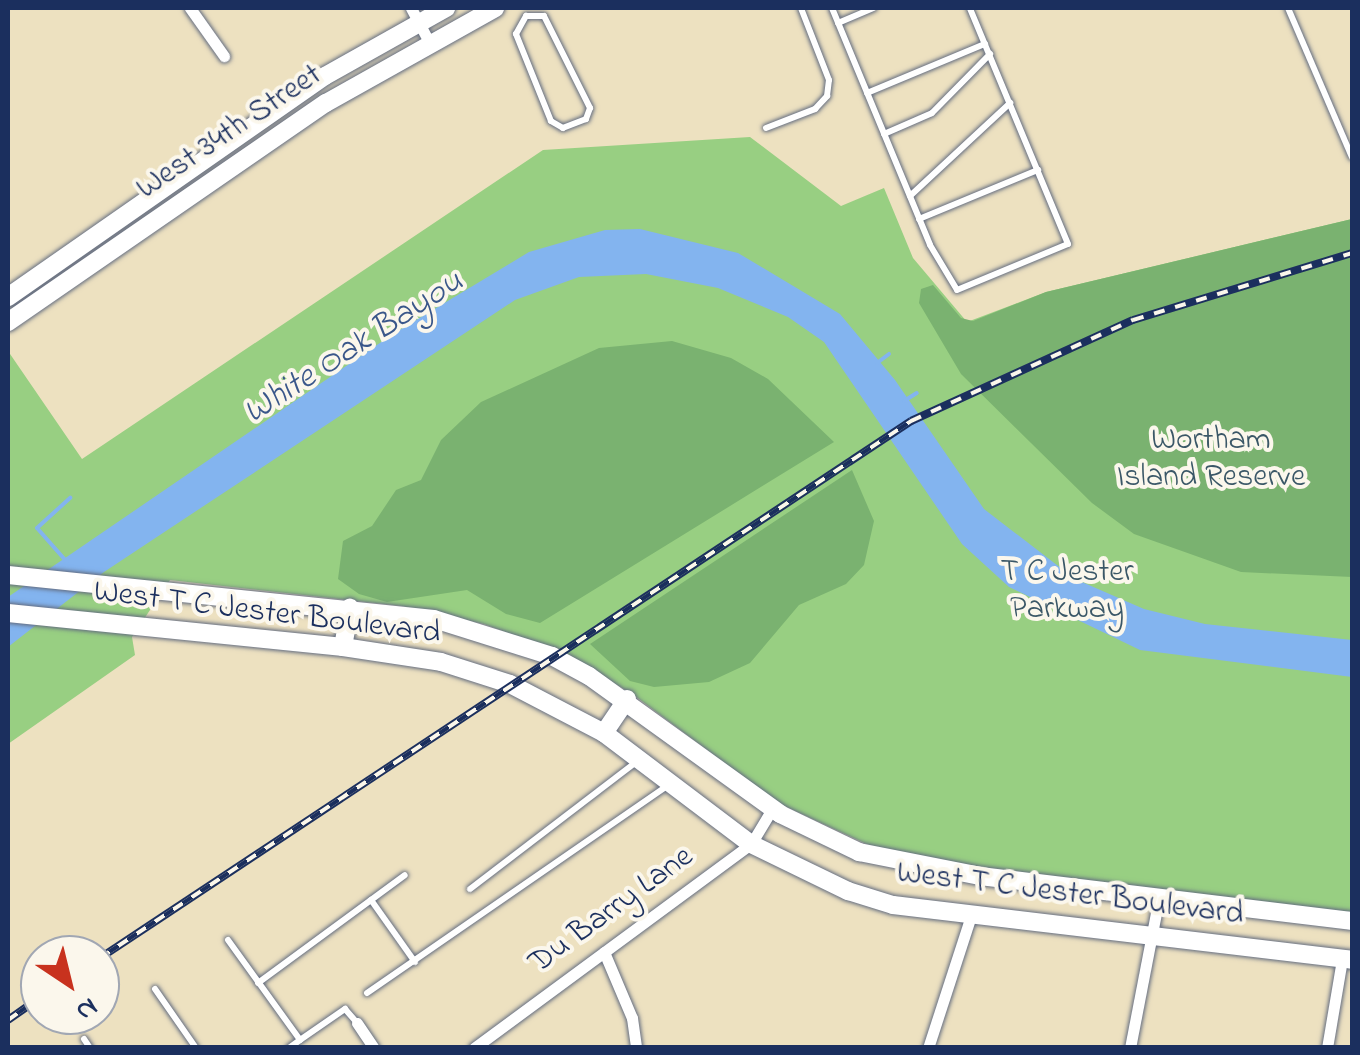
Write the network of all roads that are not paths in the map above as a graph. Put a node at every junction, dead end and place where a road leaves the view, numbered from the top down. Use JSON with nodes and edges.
{"nodes":[{"id":1,"x":190,"y":8,"type":"edge"},
{"id":2,"x":446,"y":8,"type":"edge"},
{"id":3,"x":495,"y":8,"type":"edge"},
{"id":4,"x":522,"y":8,"type":"edge"},
{"id":5,"x":801,"y":8,"type":"edge"},
{"id":6,"x":832,"y":8,"type":"edge"},
{"id":7,"x":874,"y":8,"type":"edge"},
{"id":8,"x":970,"y":8,"type":"edge"},
{"id":9,"x":1288,"y":8,"type":"edge"},
{"id":10,"x":414,"y":14,"type":"edge"},
{"id":11,"x":526,"y":16,"type":"junction"},
{"id":12,"x":838,"y":23,"type":"junction"},
{"id":13,"x":429,"y":42,"type":"junction"},
{"id":14,"x":985,"y":44,"type":"junction"},
{"id":15,"x":990,"y":54,"type":"junction"},
{"id":16,"x":224,"y":56,"type":"dead end"},
{"id":17,"x":867,"y":93,"type":"junction"},
{"id":18,"x":1010,"y":103,"type":"junction"},
{"id":19,"x":766,"y":128,"type":"dead end"},
{"id":20,"x":884,"y":134,"type":"junction"},
{"id":21,"x":1352,"y":156,"type":"edge"},
{"id":22,"x":1038,"y":170,"type":"junction"},
{"id":23,"x":910,"y":196,"type":"junction"},
{"id":24,"x":919,"y":219,"type":"junction"},
{"id":25,"x":8,"y":297,"type":"edge"},
{"id":26,"x":8,"y":322,"type":"edge"},
{"id":27,"x":9,"y":575,"type":"edge"},
{"id":28,"x":350,"y":608,"type":"junction"},
{"id":29,"x":8,"y":613,"type":"edge"},
{"id":30,"x":344,"y":647,"type":"junction"},
{"id":31,"x":627,"y":698,"type":"junction"},
{"id":32,"x":604,"y":733,"type":"junction"},
{"id":33,"x":639,"y":758,"type":"junction"},
{"id":34,"x":673,"y":782,"type":"junction"},
{"id":35,"x":772,"y":808,"type":"junction"},
{"id":36,"x":751,"y":844,"type":"junction"},
{"id":37,"x":405,"y":875,"type":"dead end"},
{"id":38,"x":470,"y":889,"type":"dead end"},
{"id":39,"x":1159,"y":897,"type":"junction"},
{"id":40,"x":371,"y":900,"type":"junction"},
{"id":41,"x":971,"y":916,"type":"junction"},
{"id":42,"x":1352,"y":921,"type":"edge"},
{"id":43,"x":1152,"y":938,"type":"junction"},
{"id":44,"x":228,"y":940,"type":"dead end"},
{"id":45,"x":604,"y":952,"type":"junction"},
{"id":46,"x":1347,"y":960,"type":"edge"},
{"id":47,"x":415,"y":962,"type":"junction"},
{"id":48,"x":258,"y":983,"type":"junction"},
{"id":49,"x":155,"y":989,"type":"dead end"},
{"id":50,"x":367,"y":994,"type":"dead end"},
{"id":51,"x":357,"y":1024,"type":"joint"},
{"id":52,"x":84,"y":1040,"type":"dead end"},
{"id":53,"x":300,"y":1040,"type":"junction"},
{"id":54,"x":90,"y":1048,"type":"edge"},
{"id":55,"x":196,"y":1048,"type":"edge"},
{"id":56,"x":289,"y":1048,"type":"edge"},
{"id":57,"x":374,"y":1048,"type":"edge"},
{"id":58,"x":474,"y":1048,"type":"edge"},
{"id":59,"x":636,"y":1048,"type":"edge"},
{"id":60,"x":928,"y":1048,"type":"edge"},
{"id":61,"x":1130,"y":1048,"type":"edge"},
{"id":62,"x":1327,"y":1048,"type":"edge"}],
"edges":[{"from":1,"to":16,"type":"street"},
{"from":2,"to":10,"type":"main road","name":"West 34th Street"},
{"from":3,"to":13,"type":"main road","name":"West 34th Street"},
{"from":4,"to":11,"type":"lane"},
{"from":5,"to":19,"type":"lane"},
{"from":6,"to":12,"type":"lane"},
{"from":7,"to":12,"type":"lane"},
{"from":8,"to":14,"type":"lane"},
{"from":9,"to":21,"type":"lane"},
{"from":10,"to":13,"type":"street"},
{"from":10,"to":25,"type":"main road","name":"West 34th Street"},
{"from":11,"to":11,"type":"lane"},
{"from":12,"to":17,"type":"lane"},
{"from":13,"to":26,"type":"main road","name":"West 34th Street"},
{"from":14,"to":15,"type":"lane"},
{"from":14,"to":17,"type":"lane"},
{"from":15,"to":18,"type":"lane"},
{"from":15,"to":20,"type":"lane"},
{"from":17,"to":20,"type":"lane"},
{"from":18,"to":22,"type":"lane"},
{"from":18,"to":23,"type":"lane"},
{"from":20,"to":23,"type":"lane"},
{"from":22,"to":24,"type":"lane"},
{"from":22,"to":24,"type":"lane"},
{"from":23,"to":24,"type":"lane"},
{"from":27,"to":28,"type":"main road","name":"West T C Jester Boulevard"},
{"from":28,"to":30,"type":"main road"},
{"from":28,"to":31,"type":"main road","name":"West T C Jester Boulevard"},
{"from":29,"to":30,"type":"main road","name":"West T C Jester Boulevard"},
{"from":30,"to":32,"type":"main road","name":"West T C Jester Boulevard"},
{"from":31,"to":32,"type":"main road"},
{"from":31,"to":35,"type":"main road","name":"West T C Jester Boulevard"},
{"from":32,"to":33,"type":"main road","name":"West T C Jester Boulevard"},
{"from":33,"to":34,"type":"main road","name":"West T C Jester Boulevard"},
{"from":33,"to":38,"type":"lane"},
{"from":34,"to":36,"type":"main road","name":"West T C Jester Boulevard"},
{"from":34,"to":47,"type":"lane"},
{"from":35,"to":36,"type":"street","name":"Du Barry Lane"},
{"from":35,"to":39,"type":"main road","name":"West T C Jester Boulevard"},
{"from":36,"to":41,"type":"main road","name":"West T C Jester Boulevard"},
{"from":36,"to":45,"type":"street","name":"Du Barry Lane"},
{"from":37,"to":40,"type":"lane"},
{"from":39,"to":42,"type":"main road","name":"West T C Jester Boulevard"},
{"from":39,"to":43,"type":"street"},
{"from":40,"to":47,"type":"lane"},
{"from":40,"to":48,"type":"lane"},
{"from":41,"to":43,"type":"main road","name":"West T C Jester Boulevard"},
{"from":41,"to":60,"type":"street"},
{"from":43,"to":46,"type":"main road","name":"West T C Jester Boulevard"},
{"from":43,"to":61,"type":"street"},
{"from":44,"to":48,"type":"lane"},
{"from":45,"to":58,"type":"street","name":"Du Barry Lane"},
{"from":45,"to":59,"type":"street"},
{"from":46,"to":62,"type":"street"},
{"from":47,"to":50,"type":"lane"},
{"from":48,"to":53,"type":"lane"},
{"from":49,"to":55,"type":"lane"},
{"from":51,"to":53,"type":"lane"},
{"from":51,"to":57,"type":"street"},
{"from":52,"to":54,"type":"lane"},
{"from":53,"to":56,"type":"lane"}]}
